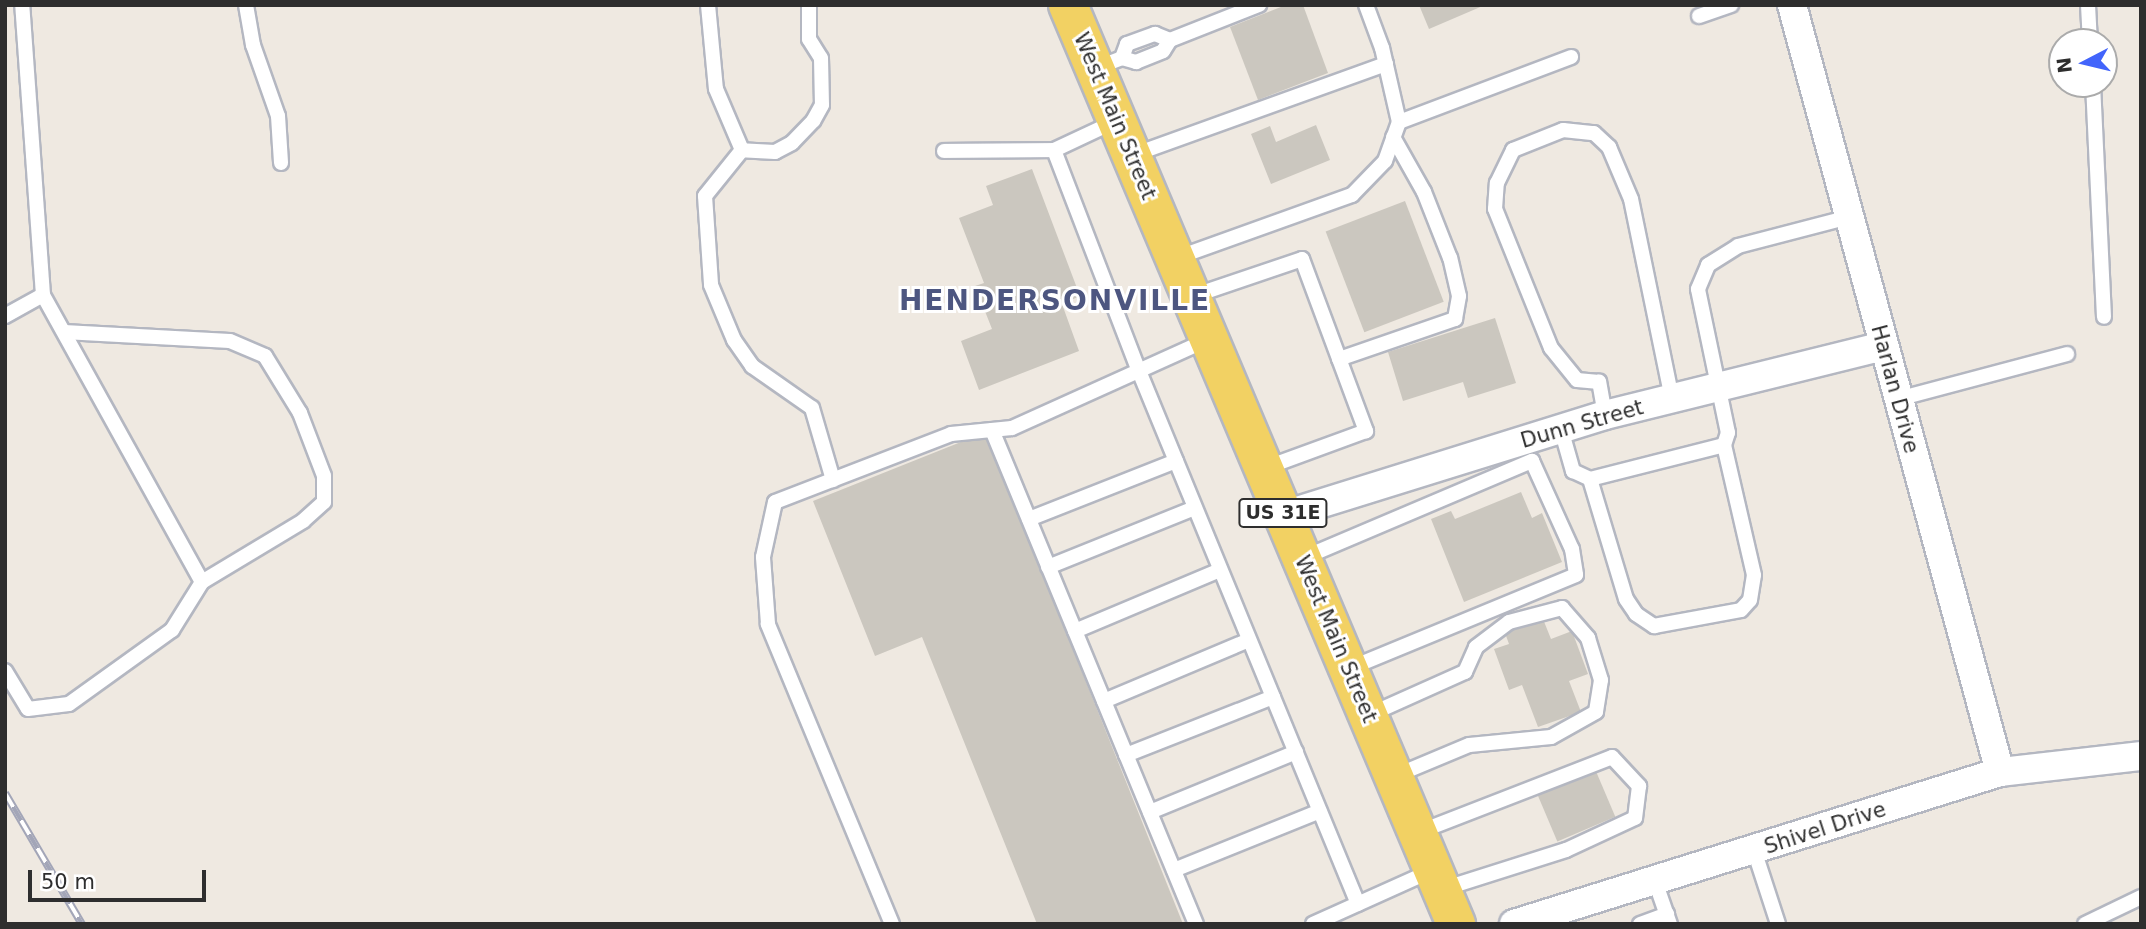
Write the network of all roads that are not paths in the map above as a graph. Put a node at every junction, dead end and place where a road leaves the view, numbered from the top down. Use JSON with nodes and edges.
{"nodes":[{"id":1,"x":22,"y":5,"type":"edge"},
{"id":2,"x":246,"y":5,"type":"edge"},
{"id":3,"x":708,"y":5,"type":"edge"},
{"id":4,"x":808,"y":5,"type":"edge"},
{"id":5,"x":1259,"y":5,"type":"edge"},
{"id":6,"x":1366,"y":5,"type":"edge"},
{"id":7,"x":1731,"y":5,"type":"edge"},
{"id":8,"x":1792,"y":5,"type":"edge"},
{"id":9,"x":2088,"y":5,"type":"edge"},
{"id":10,"x":1076,"y":8,"type":"edge"},
{"id":11,"x":1699,"y":16,"type":"dead end"},
{"id":12,"x":2090,"y":28,"type":"edge"},
{"id":13,"x":1571,"y":57,"type":"dead end"},
{"id":14,"x":1108,"y":64,"type":"junction"},
{"id":15,"x":1386,"y":64,"type":"junction"},
{"id":16,"x":2094,"y":98,"type":"edge"},
{"id":17,"x":1117,"y":121,"type":"junction"},
{"id":18,"x":1399,"y":121,"type":"junction"},
{"id":19,"x":1393,"y":137,"type":"junction"},
{"id":20,"x":742,"y":150,"type":"junction"},
{"id":21,"x":1054,"y":150,"type":"junction"},
{"id":22,"x":944,"y":151,"type":"dead end"},
{"id":23,"x":1132,"y":155,"type":"junction"},
{"id":24,"x":281,"y":163,"type":"dead end"},
{"id":25,"x":1849,"y":217,"type":"junction"},
{"id":26,"x":1175,"y":259,"type":"junction"},
{"id":27,"x":43,"y":295,"type":"junction"},
{"id":28,"x":1191,"y":296,"type":"junction"},
{"id":29,"x":5,"y":316,"type":"edge"},
{"id":30,"x":2104,"y":317,"type":"dead end"},
{"id":31,"x":64,"y":332,"type":"junction"},
{"id":32,"x":1209,"y":339,"type":"junction"},
{"id":33,"x":1884,"y":346,"type":"junction"},
{"id":34,"x":2067,"y":354,"type":"dead end"},
{"id":35,"x":1339,"y":359,"type":"junction"},
{"id":36,"x":1139,"y":371,"type":"junction"},
{"id":37,"x":1720,"y":387,"type":"junction"},
{"id":38,"x":1672,"y":398,"type":"junction"},
{"id":39,"x":1898,"y":399,"type":"junction"},
{"id":40,"x":1605,"y":415,"type":"junction"},
{"id":41,"x":1561,"y":429,"type":"junction"},
{"id":42,"x":992,"y":430,"type":"junction"},
{"id":43,"x":1724,"y":445,"type":"junction"},
{"id":44,"x":1175,"y":461,"type":"junction"},
{"id":45,"x":1264,"y":468,"type":"junction"},
{"id":46,"x":1590,"y":479,"type":"junction"},
{"id":47,"x":833,"y":480,"type":"junction"},
{"id":48,"x":1195,"y":508,"type":"junction"},
{"id":49,"x":1284,"y":515,"type":"junction"},
{"id":50,"x":1029,"y":520,"type":"junction"},
{"id":51,"x":1302,"y":559,"type":"junction"},
{"id":52,"x":1048,"y":566,"type":"junction"},
{"id":53,"x":1220,"y":570,"type":"junction"},
{"id":54,"x":202,"y":582,"type":"junction"},
{"id":55,"x":1075,"y":631,"type":"junction"},
{"id":56,"x":1249,"y":640,"type":"junction"},
{"id":57,"x":1348,"y":669,"type":"junction"},
{"id":58,"x":5,"y":671,"type":"edge"},
{"id":59,"x":1273,"y":697,"type":"junction"},
{"id":60,"x":1104,"y":701,"type":"junction"},
{"id":61,"x":1368,"y":715,"type":"junction"},
{"id":62,"x":1296,"y":752,"type":"junction"},
{"id":63,"x":1126,"y":755,"type":"junction"},
{"id":64,"x":2141,"y":756,"type":"edge"},
{"id":65,"x":2000,"y":772,"type":"junction"},
{"id":66,"x":1394,"y":776,"type":"junction"},
{"id":67,"x":1320,"y":811,"type":"junction"},
{"id":68,"x":1150,"y":812,"type":"junction"},
{"id":69,"x":1417,"y":832,"type":"junction"},
{"id":70,"x":1754,"y":850,"type":"junction"},
{"id":71,"x":1174,"y":870,"type":"junction"},
{"id":72,"x":1655,"y":881,"type":"junction"},
{"id":73,"x":1443,"y":895,"type":"edge"},
{"id":74,"x":2141,"y":897,"type":"edge"},
{"id":75,"x":1358,"y":904,"type":"junction"},
{"id":76,"x":1564,"y":918,"type":"edge"},
{"id":77,"x":1669,"y":919,"type":"edge"},
{"id":78,"x":892,"y":924,"type":"edge"},
{"id":79,"x":1196,"y":924,"type":"edge"},
{"id":80,"x":1313,"y":924,"type":"edge"},
{"id":81,"x":1514,"y":924,"type":"edge"},
{"id":82,"x":1640,"y":924,"type":"edge"},
{"id":83,"x":1778,"y":924,"type":"edge"},
{"id":84,"x":2085,"y":924,"type":"edge"}],
"edges":[{"from":1,"to":27,"type":"lane"},
{"from":2,"to":24,"type":"lane"},
{"from":3,"to":20,"type":"lane"},
{"from":4,"to":20,"type":"lane"},
{"from":5,"to":14,"type":"lane"},
{"from":6,"to":15,"type":"lane"},
{"from":7,"to":11,"type":"lane"},
{"from":8,"to":25,"type":"street","name":"Harlan Drive"},
{"from":9,"to":12,"type":"lane"},
{"from":10,"to":14,"type":"main road","name":"West Main Street","number":"US 31E"},
{"from":13,"to":18,"type":"lane"},
{"from":14,"to":17,"type":"main road","name":"West Main Street","number":"US 31E"},
{"from":15,"to":18,"type":"lane"},
{"from":15,"to":23,"type":"lane"},
{"from":16,"to":30,"type":"lane"},
{"from":17,"to":21,"type":"lane"},
{"from":17,"to":23,"type":"main road","name":"West Main Street","number":"US 31E"},
{"from":18,"to":19,"type":"lane"},
{"from":19,"to":26,"type":"lane"},
{"from":19,"to":35,"type":"lane"},
{"from":20,"to":47,"type":"lane"},
{"from":21,"to":22,"type":"lane"},
{"from":21,"to":36,"type":"lane"},
{"from":23,"to":26,"type":"main road","name":"West Main Street","number":"US 31E"},
{"from":25,"to":33,"type":"street","name":"Harlan Drive"},
{"from":25,"to":37,"type":"lane"},
{"from":26,"to":28,"type":"main road","name":"West Main Street","number":"US 31E"},
{"from":27,"to":29,"type":"lane"},
{"from":27,"to":31,"type":"lane"},
{"from":28,"to":32,"type":"main road","name":"West Main Street","number":"US 31E"},
{"from":28,"to":35,"type":"lane"},
{"from":31,"to":54,"type":"lane"},
{"from":31,"to":54,"type":"lane"},
{"from":32,"to":36,"type":"lane"},
{"from":32,"to":45,"type":"main road","name":"West Main Street","number":"US 31E"},
{"from":33,"to":37,"type":"street","name":"Dunn Street"},
{"from":33,"to":39,"type":"street","name":"Harlan Drive"},
{"from":34,"to":39,"type":"lane"},
{"from":35,"to":45,"type":"lane"},
{"from":36,"to":42,"type":"lane"},
{"from":36,"to":44,"type":"lane"},
{"from":37,"to":38,"type":"street","name":"Dunn Street"},
{"from":37,"to":43,"type":"lane"},
{"from":38,"to":40,"type":"street","name":"Dunn Street"},
{"from":38,"to":40,"type":"lane"},
{"from":39,"to":65,"type":"street","name":"Harlan Drive"},
{"from":40,"to":41,"type":"street","name":"Dunn Street"},
{"from":41,"to":46,"type":"lane"},
{"from":41,"to":49,"type":"street","name":"Dunn Street"},
{"from":42,"to":47,"type":"lane"},
{"from":42,"to":50,"type":"lane"},
{"from":43,"to":46,"type":"lane"},
{"from":43,"to":46,"type":"lane"},
{"from":44,"to":48,"type":"lane"},
{"from":44,"to":50,"type":"lane"},
{"from":45,"to":49,"type":"main road","name":"West Main Street","number":"US 31E"},
{"from":47,"to":78,"type":"lane"},
{"from":48,"to":52,"type":"lane"},
{"from":48,"to":53,"type":"lane"},
{"from":49,"to":51,"type":"main road","name":"West Main Street","number":"US 31E"},
{"from":50,"to":52,"type":"lane"},
{"from":51,"to":57,"type":"main road","name":"West Main Street","number":"US 31E"},
{"from":51,"to":57,"type":"lane"},
{"from":52,"to":55,"type":"lane"},
{"from":53,"to":55,"type":"lane"},
{"from":53,"to":56,"type":"lane"},
{"from":54,"to":58,"type":"lane"},
{"from":55,"to":60,"type":"lane"},
{"from":56,"to":59,"type":"lane"},
{"from":56,"to":60,"type":"lane"},
{"from":57,"to":61,"type":"main road","name":"West Main Street","number":"US 31E"},
{"from":59,"to":62,"type":"lane"},
{"from":59,"to":63,"type":"lane"},
{"from":60,"to":63,"type":"lane"},
{"from":61,"to":66,"type":"main road","name":"West Main Street","number":"US 31E"},
{"from":61,"to":66,"type":"lane"},
{"from":62,"to":67,"type":"lane"},
{"from":62,"to":68,"type":"lane"},
{"from":63,"to":68,"type":"lane"},
{"from":64,"to":65,"type":"street","name":"Shivel Drive"},
{"from":65,"to":70,"type":"street","name":"Shivel Drive"},
{"from":66,"to":69,"type":"main road","name":"West Main Street","number":"US 31E"},
{"from":67,"to":71,"type":"lane"},
{"from":67,"to":75,"type":"lane"},
{"from":68,"to":71,"type":"lane"},
{"from":69,"to":73,"type":"main road","name":"West Main Street","number":"US 31E"},
{"from":69,"to":73,"type":"lane"},
{"from":70,"to":72,"type":"street","name":"Shivel Drive"},
{"from":70,"to":83,"type":"lane"},
{"from":71,"to":79,"type":"lane"},
{"from":72,"to":76,"type":"street","name":"Shivel Drive"},
{"from":72,"to":77,"type":"lane"},
{"from":73,"to":75,"type":"lane"},
{"from":74,"to":84,"type":"lane"},
{"from":75,"to":80,"type":"lane"},
{"from":76,"to":81,"type":"street","name":"Shivel Drive"},
{"from":77,"to":82,"type":"lane"}]}
